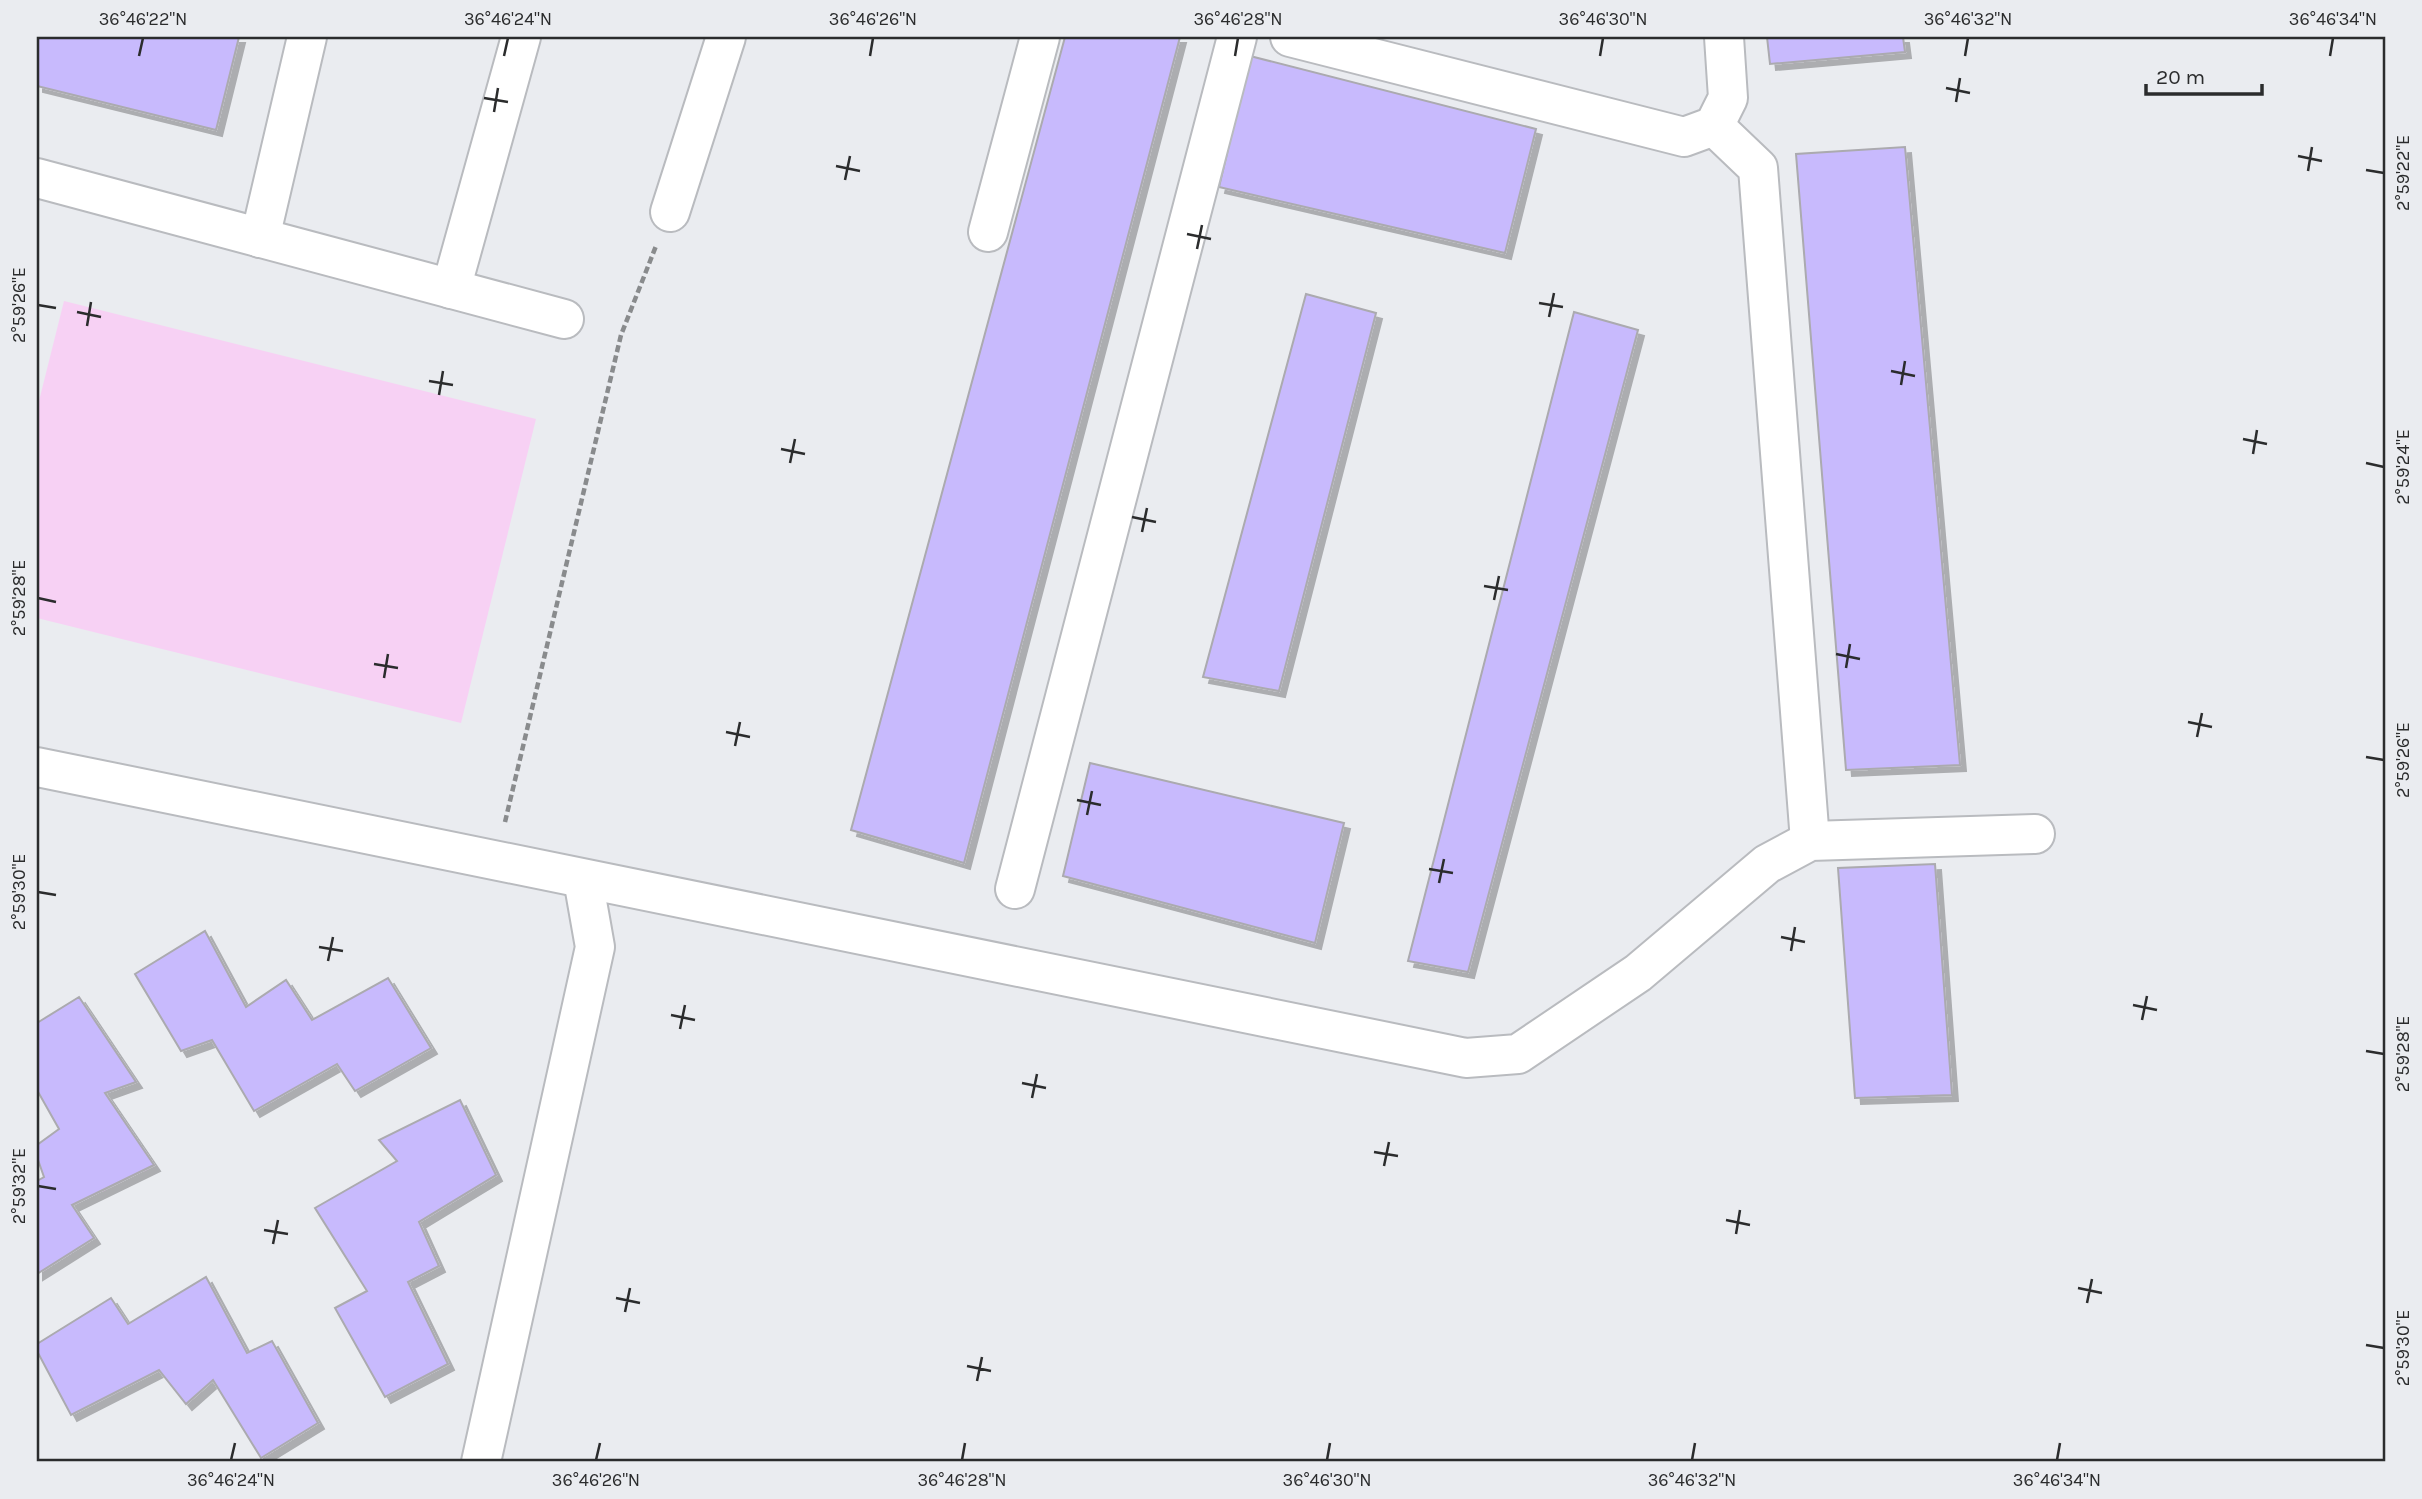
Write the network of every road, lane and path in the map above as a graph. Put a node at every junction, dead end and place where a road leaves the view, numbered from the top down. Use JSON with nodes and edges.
{"nodes":[{"id":1,"x":307,"y":37,"type":"edge"},
{"id":2,"x":521,"y":37,"type":"edge"},
{"id":3,"x":726,"y":37,"type":"edge"},
{"id":4,"x":1040,"y":37,"type":"edge"},
{"id":5,"x":1237,"y":37,"type":"edge"},
{"id":6,"x":1290,"y":37,"type":"edge"},
{"id":7,"x":1724,"y":37,"type":"edge"},
{"id":8,"x":1714,"y":126,"type":"junction"},
{"id":9,"x":37,"y":178,"type":"edge"},
{"id":10,"x":670,"y":212,"type":"joint"},
{"id":11,"x":988,"y":232,"type":"dead end"},
{"id":12,"x":260,"y":238,"type":"junction"},
{"id":13,"x":451,"y":289,"type":"junction"},
{"id":14,"x":564,"y":319,"type":"dead end"},
{"id":15,"x":37,"y":767,"type":"edge"},
{"id":16,"x":2035,"y":834,"type":"dead end"},
{"id":17,"x":1810,"y":841,"type":"junction"},
{"id":18,"x":496,"y":861,"type":"junction"},
{"id":19,"x":583,"y":879,"type":"junction"},
{"id":20,"x":1015,"y":889,"type":"dead end"},
{"id":21,"x":481,"y":1462,"type":"edge"}],
"edges":[{"from":1,"to":12,"type":"lane"},
{"from":2,"to":13,"type":"lane"},
{"from":3,"to":10,"type":"lane"},
{"from":4,"to":11,"type":"lane"},
{"from":5,"to":20,"type":"lane"},
{"from":6,"to":8,"type":"lane"},
{"from":7,"to":8,"type":"lane"},
{"from":8,"to":17,"type":"lane"},
{"from":9,"to":12,"type":"lane"},
{"from":10,"to":18,"type":"path"},
{"from":12,"to":13,"type":"lane"},
{"from":13,"to":14,"type":"lane"},
{"from":15,"to":18,"type":"lane"},
{"from":16,"to":17,"type":"lane"},
{"from":17,"to":19,"type":"lane"},
{"from":18,"to":19,"type":"lane"},
{"from":19,"to":21,"type":"lane"}]}
